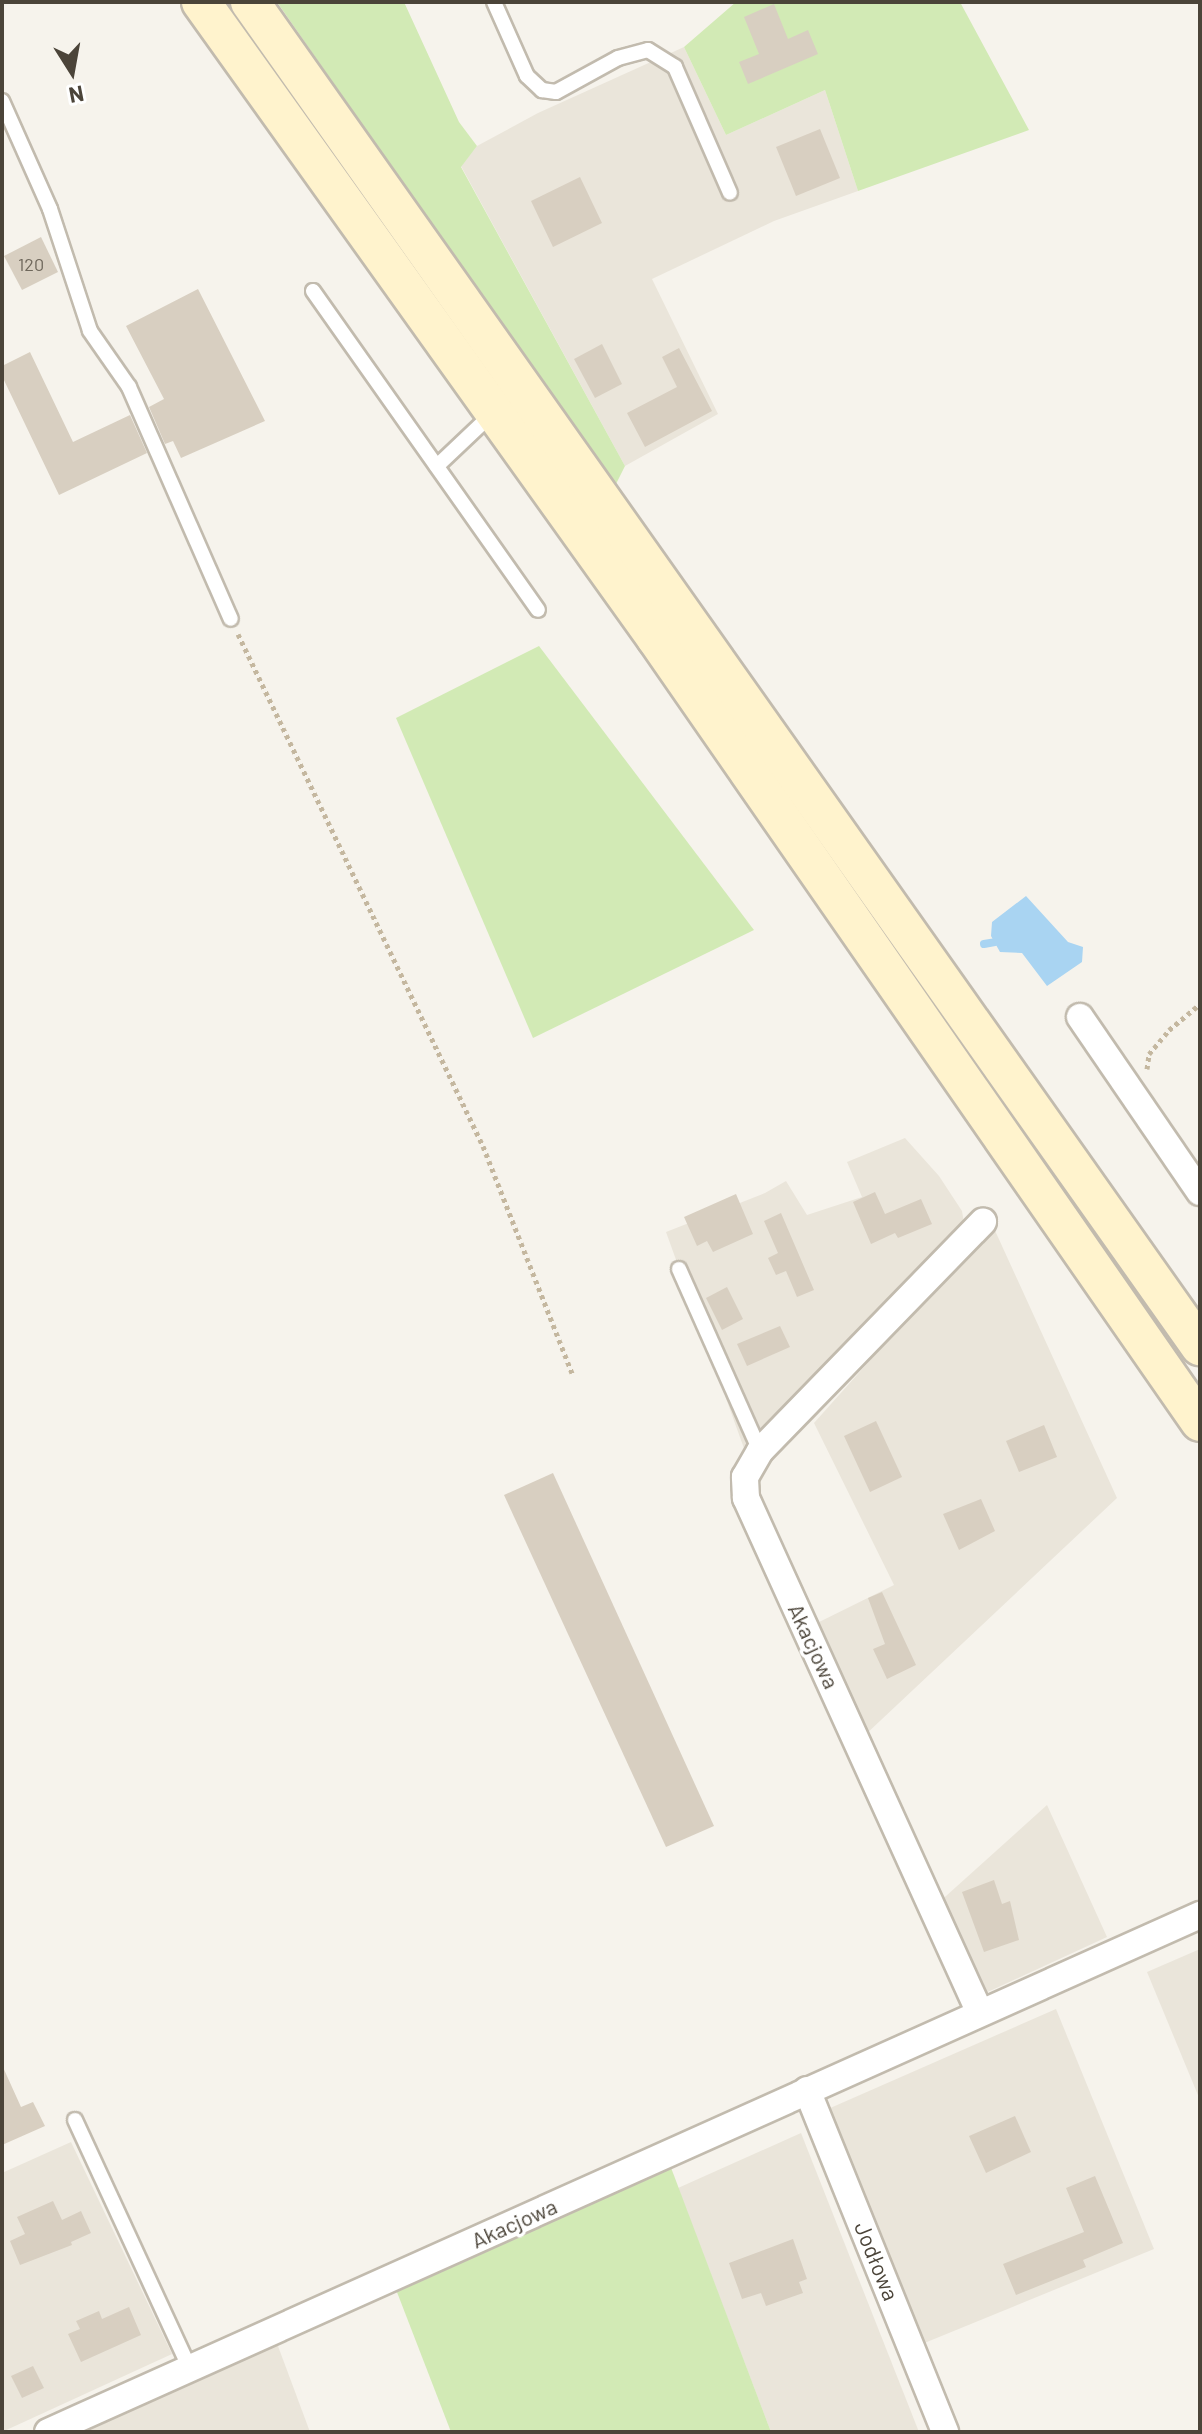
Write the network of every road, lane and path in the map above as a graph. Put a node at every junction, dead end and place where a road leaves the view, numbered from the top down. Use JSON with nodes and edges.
{"nodes":[{"id":1,"x":201,"y":2,"type":"edge"},
{"id":2,"x":250,"y":2,"type":"edge"},
{"id":3,"x":494,"y":2,"type":"edge"},
{"id":4,"x":2,"y":101,"type":"edge"},
{"id":5,"x":730,"y":193,"type":"dead end"},
{"id":6,"x":313,"y":291,"type":"dead end"},
{"id":7,"x":495,"y":412,"type":"junction"},
{"id":8,"x":437,"y":466,"type":"junction"},
{"id":9,"x":538,"y":610,"type":"dead end"},
{"id":10,"x":231,"y":619,"type":"joint"},
{"id":11,"x":1200,"y":1004,"type":"edge"},
{"id":12,"x":1080,"y":1017,"type":"dead end"},
{"id":13,"x":1145,"y":1079,"type":"dead end"},
{"id":14,"x":1200,"y":1192,"type":"edge"},
{"id":15,"x":983,"y":1222,"type":"dead end"},
{"id":16,"x":679,"y":1269,"type":"dead end"},
{"id":17,"x":1200,"y":1346,"type":"edge"},
{"id":18,"x":572,"y":1373,"type":"dead end"},
{"id":19,"x":1200,"y":1422,"type":"edge"},
{"id":20,"x":760,"y":1451,"type":"junction"},
{"id":21,"x":1200,"y":1915,"type":"edge"},
{"id":22,"x":980,"y":2013,"type":"junction"},
{"id":23,"x":807,"y":2090,"type":"junction"},
{"id":24,"x":75,"y":2120,"type":"dead end"},
{"id":25,"x":190,"y":2369,"type":"junction"},
{"id":26,"x":48,"y":2432,"type":"edge"},
{"id":27,"x":945,"y":2432,"type":"edge"}],
"edges":[{"from":1,"to":7,"type":"main road"},
{"from":2,"to":17,"type":"main road"},
{"from":3,"to":5,"type":"lane"},
{"from":4,"to":10,"type":"lane"},
{"from":6,"to":8,"type":"lane"},
{"from":7,"to":8,"type":"lane"},
{"from":7,"to":19,"type":"main road"},
{"from":8,"to":9,"type":"lane"},
{"from":10,"to":18,"type":"path"},
{"from":11,"to":13,"type":"path"},
{"from":12,"to":14,"type":"street"},
{"from":15,"to":20,"type":"street"},
{"from":16,"to":20,"type":"lane"},
{"from":20,"to":22,"type":"street","name":"Akacjowa"},
{"from":21,"to":22,"type":"street","name":"Akacjowa"},
{"from":22,"to":23,"type":"street","name":"Akacjowa"},
{"from":23,"to":25,"type":"street","name":"Akacjowa"},
{"from":23,"to":27,"type":"street","name":"Jodłowa"},
{"from":24,"to":25,"type":"lane"},
{"from":25,"to":26,"type":"street","name":"Akacjowa"}]}
